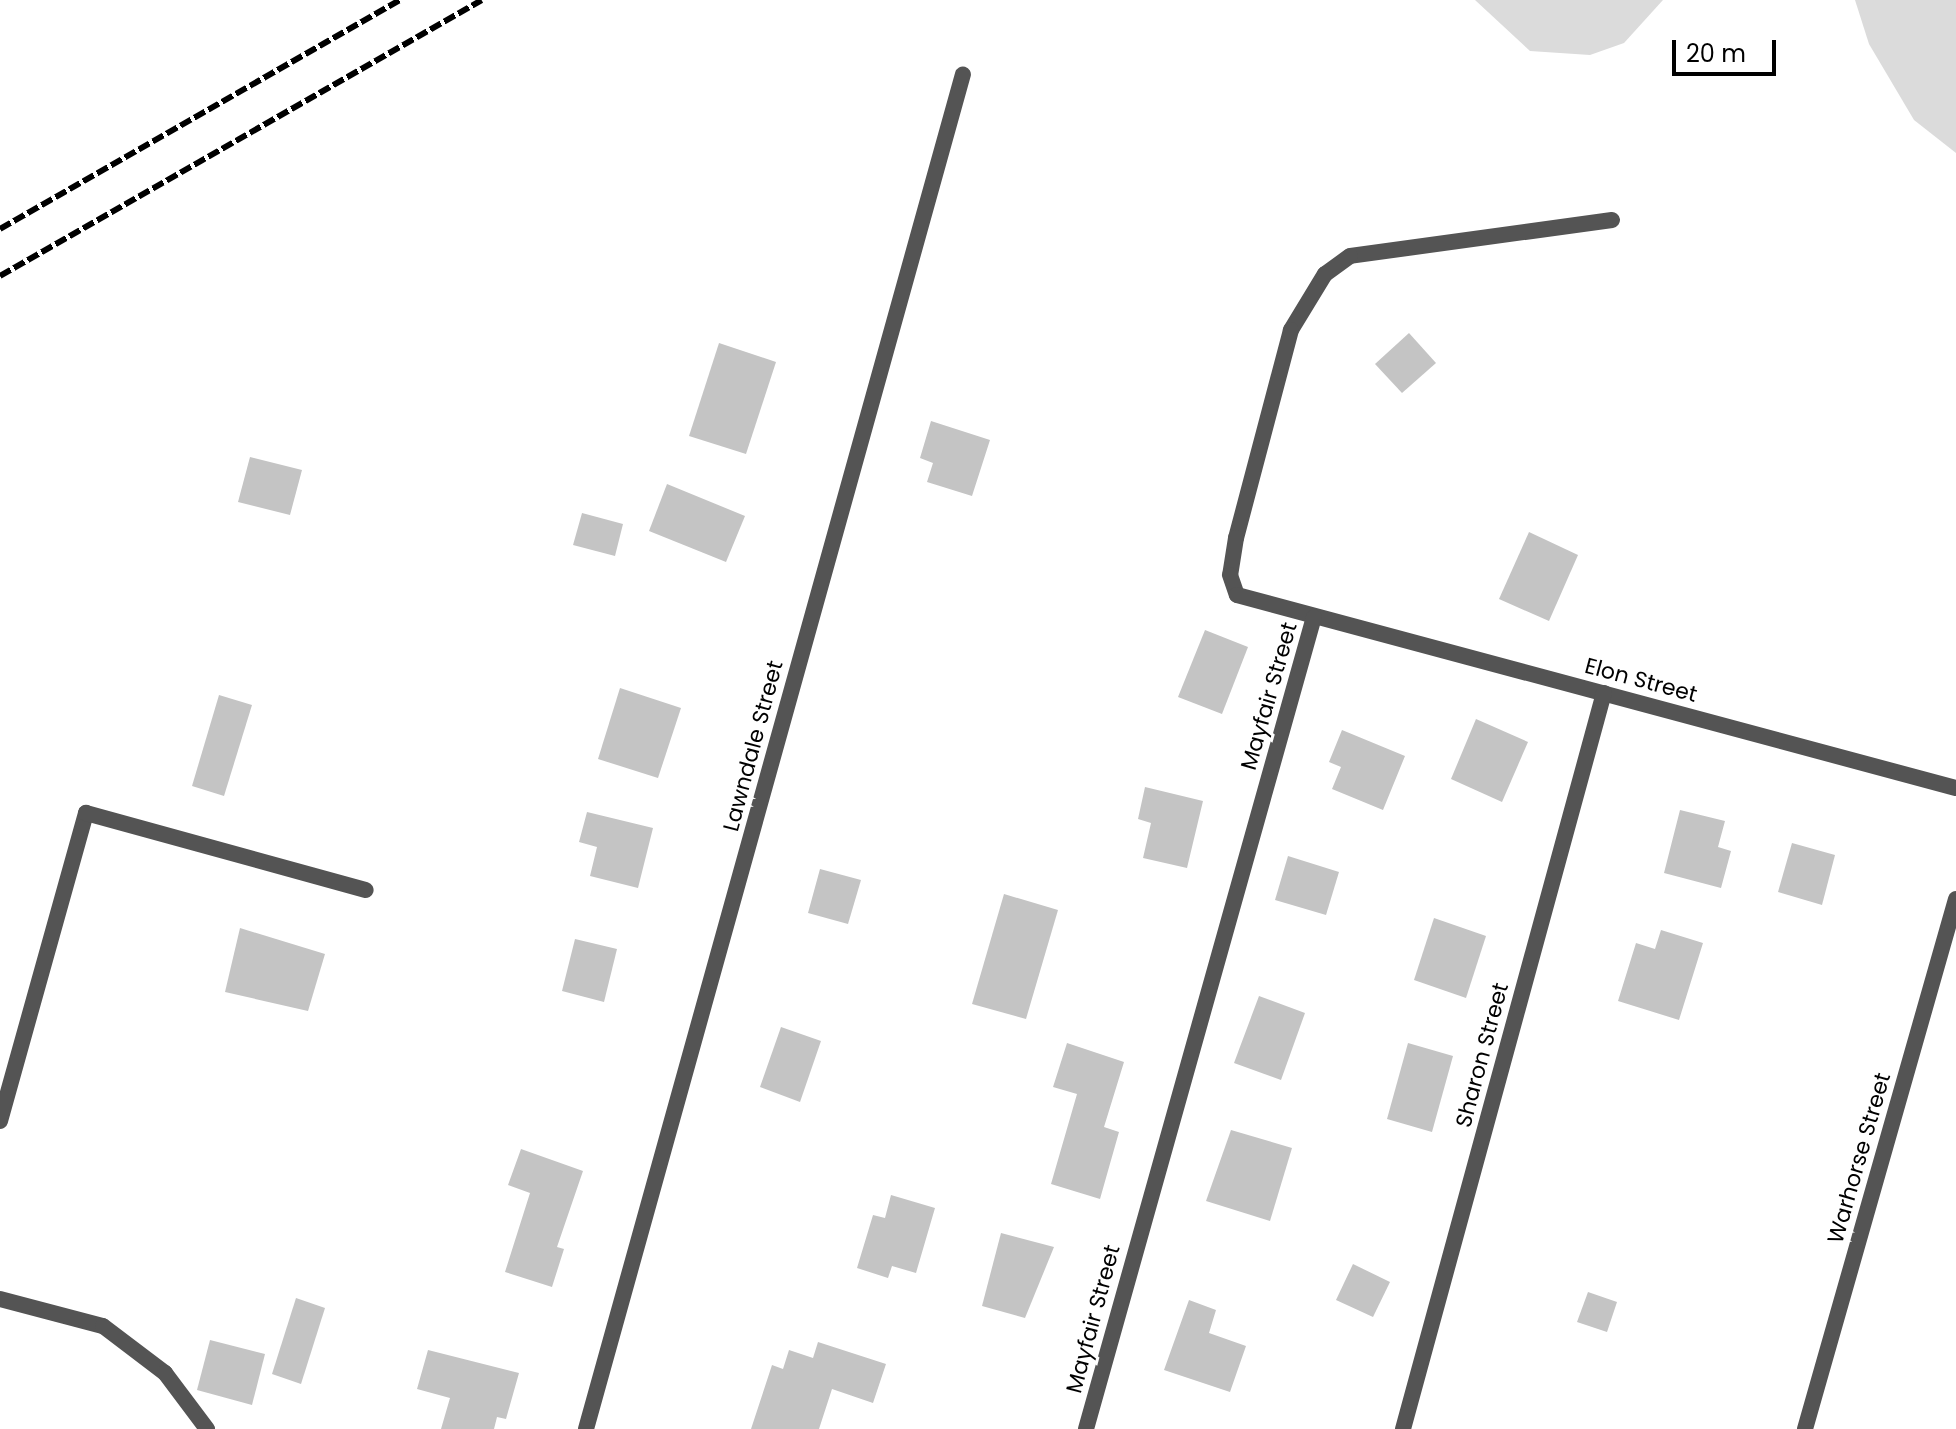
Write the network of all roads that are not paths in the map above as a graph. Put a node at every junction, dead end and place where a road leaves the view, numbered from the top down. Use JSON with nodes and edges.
{"nodes":[{"id":1,"x":963,"y":74,"type":"dead end"},
{"id":2,"x":1612,"y":220,"type":"dead end"},
{"id":3,"x":1314,"y":617,"type":"junction"},
{"id":4,"x":1604,"y":693,"type":"junction"},
{"id":5,"x":1956,"y":788,"type":"edge"},
{"id":6,"x":366,"y":890,"type":"dead end"},
{"id":7,"x":1956,"y":899,"type":"edge"},
{"id":8,"x":0,"y":1121,"type":"edge"},
{"id":9,"x":2,"y":1305,"type":"edge"},
{"id":10,"x":207,"y":1429,"type":"edge"},
{"id":11,"x":586,"y":1429,"type":"edge"},
{"id":12,"x":1086,"y":1429,"type":"edge"},
{"id":13,"x":1403,"y":1429,"type":"edge"},
{"id":14,"x":1805,"y":1429,"type":"edge"}],
"edges":[{"from":1,"to":11,"type":"street","name":"Lawndale Street"},
{"from":2,"to":3,"type":"street","name":"Mayfair Street"},
{"from":3,"to":4,"type":"street","name":"Elon Street"},
{"from":3,"to":12,"type":"street","name":"Mayfair Street"},
{"from":4,"to":5,"type":"street","name":"Elon Street"},
{"from":4,"to":13,"type":"street","name":"Sharon Street"},
{"from":6,"to":8,"type":"street"},
{"from":7,"to":14,"type":"street","name":"Warhorse Street"},
{"from":9,"to":10,"type":"street"}]}
